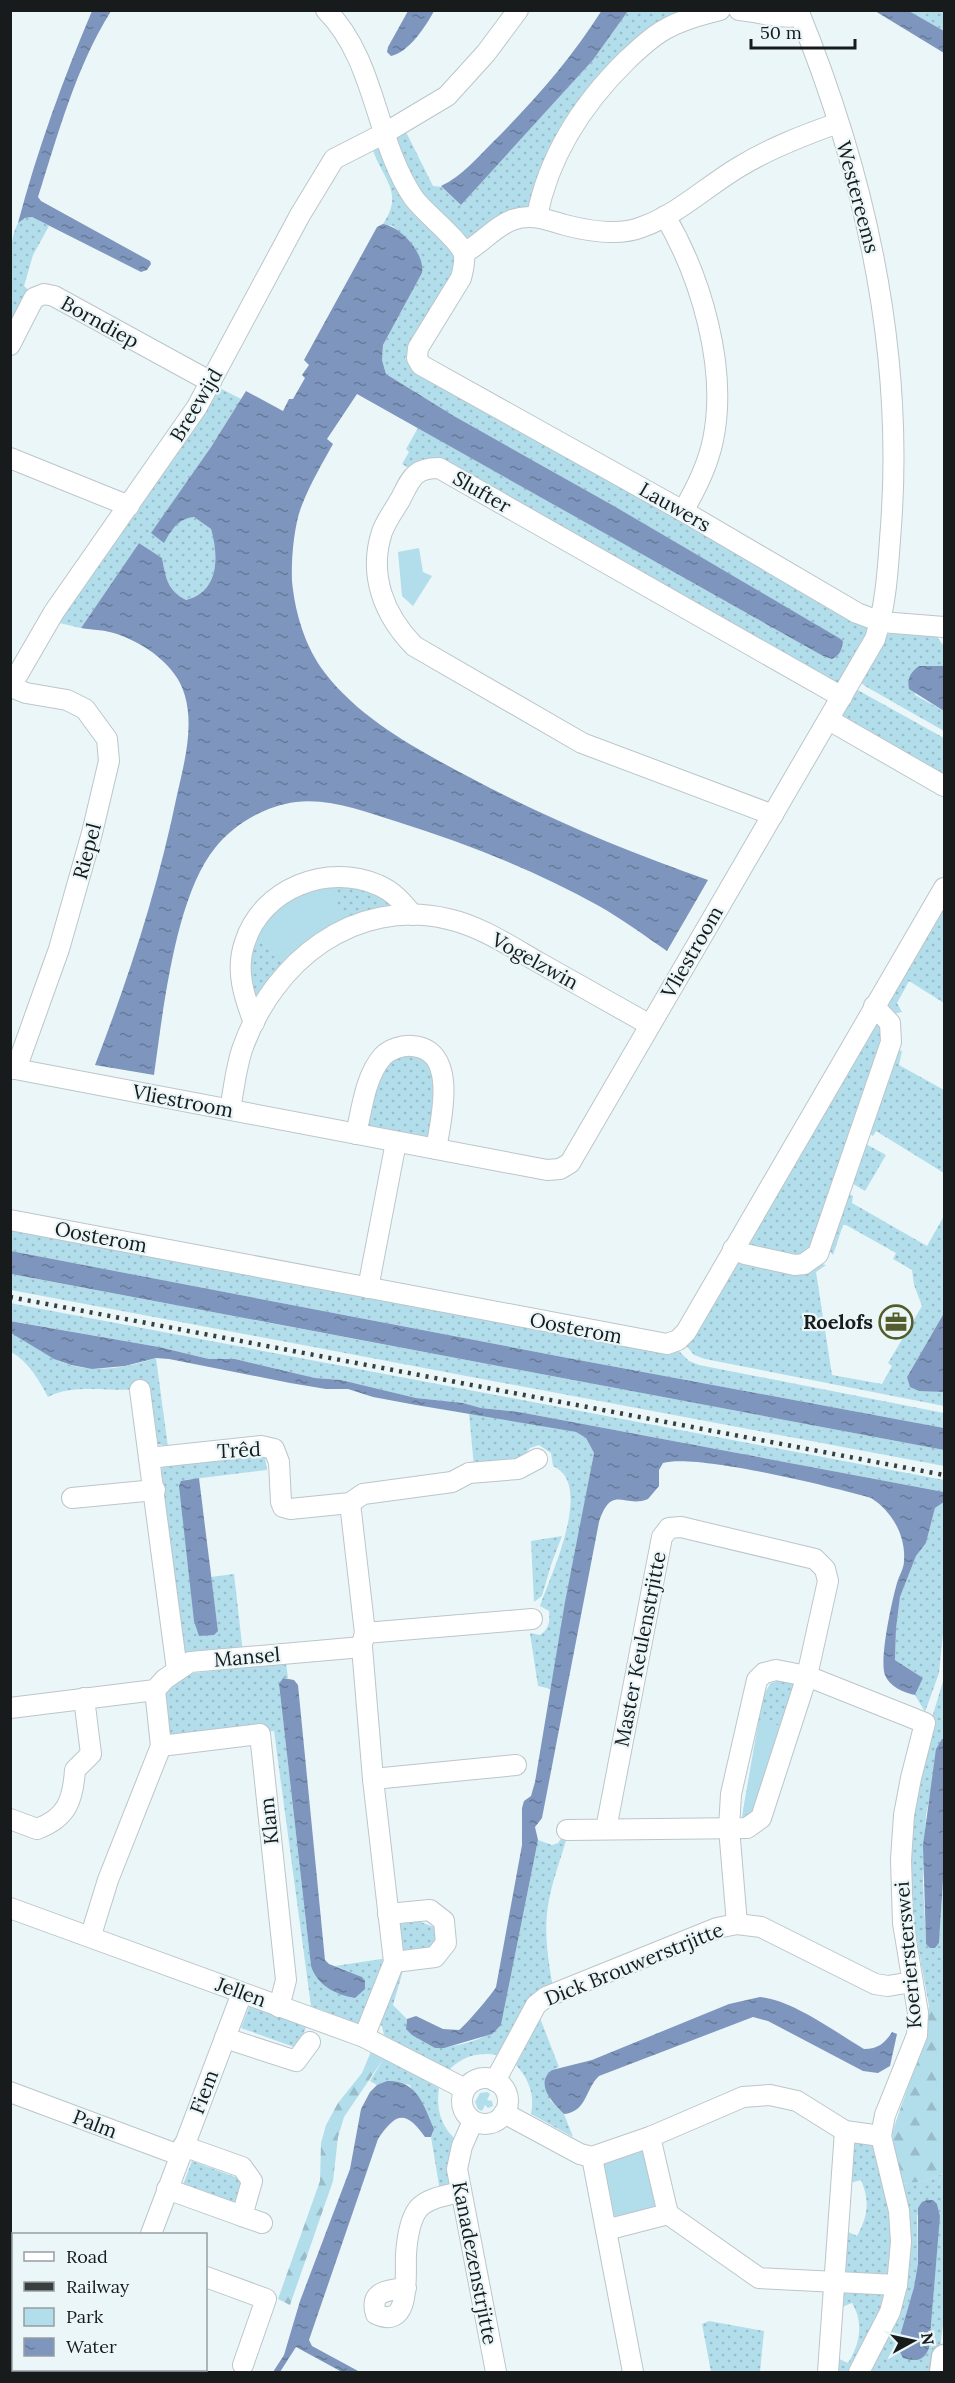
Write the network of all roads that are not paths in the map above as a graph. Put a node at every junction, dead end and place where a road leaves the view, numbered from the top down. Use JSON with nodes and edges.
{"nodes":[{"id":1,"x":326,"y":10,"type":"edge"},
{"id":2,"x":518,"y":10,"type":"edge"},
{"id":3,"x":720,"y":10,"type":"edge"},
{"id":4,"x":739,"y":10,"type":"edge"},
{"id":5,"x":799,"y":13,"type":"edge"},
{"id":6,"x":838,"y":123,"type":"junction"},
{"id":7,"x":385,"y":133,"type":"junction"},
{"id":8,"x":537,"y":216,"type":"junction"},
{"id":9,"x":665,"y":216,"type":"junction"},
{"id":10,"x":464,"y":253,"type":"junction"},
{"id":11,"x":10,"y":345,"type":"edge"},
{"id":12,"x":211,"y":382,"type":"junction"},
{"id":13,"x":10,"y":458,"type":"edge"},
{"id":14,"x":129,"y":506,"type":"junction"},
{"id":15,"x":683,"y":511,"type":"junction"},
{"id":16,"x":881,"y":621,"type":"junction"},
{"id":17,"x":945,"y":627,"type":"edge"},
{"id":18,"x":11,"y":688,"type":"edge"},
{"id":19,"x":842,"y":697,"type":"junction"},
{"id":20,"x":829,"y":720,"type":"junction"},
{"id":21,"x":945,"y":786,"type":"edge"},
{"id":22,"x":773,"y":815,"type":"junction"},
{"id":23,"x":945,"y":888,"type":"edge"},
{"id":24,"x":413,"y":915,"type":"junction"},
{"id":25,"x":874,"y":1006,"type":"junction"},
{"id":26,"x":254,"y":1023,"type":"junction"},
{"id":27,"x":650,"y":1025,"type":"junction"},
{"id":28,"x":13,"y":1069,"type":"edge"},
{"id":29,"x":230,"y":1109,"type":"junction"},
{"id":30,"x":356,"y":1134,"type":"junction"},
{"id":31,"x":396,"y":1142,"type":"junction"},
{"id":32,"x":436,"y":1149,"type":"junction"},
{"id":33,"x":10,"y":1220,"type":"edge"},
{"id":34,"x":733,"y":1249,"type":"junction"},
{"id":35,"x":368,"y":1288,"type":"junction"},
{"id":36,"x":140,"y":1390,"type":"dead end"},
{"id":37,"x":149,"y":1458,"type":"junction"},
{"id":38,"x":537,"y":1459,"type":"dead end"},
{"id":39,"x":155,"y":1490,"type":"junction"},
{"id":40,"x":72,"y":1498,"type":"dead end"},
{"id":41,"x":350,"y":1503,"type":"junction"},
{"id":42,"x":532,"y":1619,"type":"dead end"},
{"id":43,"x":363,"y":1640,"type":"junction"},
{"id":44,"x":177,"y":1670,"type":"junction"},
{"id":45,"x":807,"y":1676,"type":"junction"},
{"id":46,"x":155,"y":1690,"type":"junction"},
{"id":47,"x":84,"y":1698,"type":"junction"},
{"id":48,"x":10,"y":1708,"type":"edge"},
{"id":49,"x":161,"y":1746,"type":"junction"},
{"id":50,"x":516,"y":1765,"type":"dead end"},
{"id":51,"x":373,"y":1779,"type":"junction"},
{"id":52,"x":10,"y":1819,"type":"edge"},
{"id":53,"x":729,"y":1828,"type":"junction"},
{"id":54,"x":606,"y":1829,"type":"junction"},
{"id":55,"x":567,"y":1830,"type":"dead end"},
{"id":56,"x":10,"y":1908,"type":"edge"},
{"id":57,"x":388,"y":1914,"type":"junction"},
{"id":58,"x":737,"y":1924,"type":"junction"},
{"id":59,"x":91,"y":1935,"type":"junction"},
{"id":60,"x":394,"y":1962,"type":"junction"},
{"id":61,"x":912,"y":1982,"type":"junction"},
{"id":62,"x":242,"y":1994,"type":"junction"},
{"id":63,"x":279,"y":2007,"type":"junction"},
{"id":64,"x":364,"y":2037,"type":"junction"},
{"id":65,"x":225,"y":2038,"type":"junction"},
{"id":66,"x":310,"y":2042,"type":"dead end"},
{"id":67,"x":495,"y":2081,"type":"junction"},
{"id":68,"x":465,"y":2090,"type":"junction"},
{"id":69,"x":10,"y":2092,"type":"edge"},
{"id":70,"x":504,"y":2113,"type":"junction"},
{"id":71,"x":473,"y":2121,"type":"junction"},
{"id":72,"x":845,"y":2131,"type":"junction"},
{"id":73,"x":882,"y":2136,"type":"junction"},
{"id":74,"x":650,"y":2137,"type":"junction"},
{"id":75,"x":181,"y":2151,"type":"junction"},
{"id":76,"x":592,"y":2157,"type":"junction"},
{"id":77,"x":167,"y":2189,"type":"junction"},
{"id":78,"x":461,"y":2192,"type":"junction"},
{"id":79,"x":668,"y":2214,"type":"junction"},
{"id":80,"x":242,"y":2216,"type":"junction"},
{"id":81,"x":262,"y":2223,"type":"dead end"},
{"id":82,"x":606,"y":2230,"type":"junction"},
{"id":83,"x":151,"y":2233,"type":"edge"},
{"id":84,"x":207,"y":2277,"type":"edge"},
{"id":85,"x":835,"y":2280,"type":"junction"},
{"id":86,"x":897,"y":2284,"type":"junction"},
{"id":87,"x":406,"y":2288,"type":"dead end"},
{"id":88,"x":945,"y":2357,"type":"edge"},
{"id":89,"x":243,"y":2365,"type":"dead end"},
{"id":90,"x":496,"y":2373,"type":"edge"},
{"id":91,"x":633,"y":2373,"type":"edge"},
{"id":92,"x":828,"y":2373,"type":"edge"},
{"id":93,"x":859,"y":2373,"type":"edge"},
{"id":94,"x":942,"y":2373,"type":"edge"}],
"edges":[{"from":1,"to":7,"type":"street"},
{"from":2,"to":7,"type":"street","name":"Breewijd"},
{"from":3,"to":8,"type":"street"},
{"from":4,"to":5,"type":"street"},
{"from":5,"to":6,"type":"street"},
{"from":6,"to":9,"type":"street","name":"Westereems"},
{"from":6,"to":16,"type":"street","name":"Westereems"},
{"from":7,"to":10,"type":"street"},
{"from":7,"to":12,"type":"street","name":"Breewijd"},
{"from":8,"to":9,"type":"street","name":"Westereems"},
{"from":8,"to":10,"type":"street","name":"Westereems"},
{"from":9,"to":15,"type":"street"},
{"from":10,"to":15,"type":"street","name":"Lauwers"},
{"from":11,"to":12,"type":"street","name":"Borndiep"},
{"from":12,"to":14,"type":"street","name":"Breewijd"},
{"from":13,"to":14,"type":"street"},
{"from":14,"to":18,"type":"street","name":"Breewijd"},
{"from":15,"to":16,"type":"street","name":"Lauwers"},
{"from":16,"to":17,"type":"street","name":"Lauwers"},
{"from":16,"to":19,"type":"street","name":"Vliestroom"},
{"from":18,"to":28,"type":"street","name":"Riepel"},
{"from":19,"to":20,"type":"street","name":"Vliestroom"},
{"from":19,"to":22,"type":"street","name":"Slufter"},
{"from":20,"to":21,"type":"street"},
{"from":20,"to":22,"type":"street","name":"Vliestroom"},
{"from":22,"to":27,"type":"street","name":"Vliestroom"},
{"from":23,"to":25,"type":"street","name":"Oosterom"},
{"from":24,"to":26,"type":"street","name":"Vogelzwin"},
{"from":24,"to":26,"type":"street"},
{"from":24,"to":27,"type":"street","name":"Vogelzwin"},
{"from":25,"to":34,"type":"street","name":"Oosterom"},
{"from":25,"to":34,"type":"street"},
{"from":26,"to":29,"type":"street","name":"Vogelzwin"},
{"from":27,"to":32,"type":"street","name":"Vliestroom"},
{"from":28,"to":29,"type":"street","name":"Vliestroom"},
{"from":29,"to":30,"type":"street","name":"Vliestroom"},
{"from":30,"to":31,"type":"street","name":"Vliestroom"},
{"from":30,"to":32,"type":"street"},
{"from":31,"to":32,"type":"street","name":"Vliestroom"},
{"from":31,"to":35,"type":"street"},
{"from":33,"to":35,"type":"street","name":"Oosterom"},
{"from":34,"to":35,"type":"street","name":"Oosterom"},
{"from":36,"to":37,"type":"street"},
{"from":37,"to":39,"type":"street"},
{"from":37,"to":41,"type":"street","name":"Trêd"},
{"from":38,"to":41,"type":"street","name":"Trêd"},
{"from":39,"to":40,"type":"street"},
{"from":39,"to":44,"type":"street"},
{"from":41,"to":43,"type":"street"},
{"from":42,"to":43,"type":"street"},
{"from":43,"to":44,"type":"street","name":"Mansel"},
{"from":43,"to":51,"type":"street"},
{"from":44,"to":46,"type":"street","name":"Mansel"},
{"from":45,"to":53,"type":"street"},
{"from":45,"to":53,"type":"street"},
{"from":45,"to":54,"type":"street","name":"Master Keulenstrjitte"},
{"from":45,"to":61,"type":"street","name":"Koeriersterswei"},
{"from":46,"to":47,"type":"street"},
{"from":46,"to":49,"type":"street"},
{"from":47,"to":48,"type":"street"},
{"from":47,"to":52,"type":"street"},
{"from":49,"to":59,"type":"street"},
{"from":49,"to":63,"type":"street","name":"Klam"},
{"from":50,"to":51,"type":"street"},
{"from":51,"to":57,"type":"street"},
{"from":53,"to":54,"type":"street"},
{"from":53,"to":58,"type":"street"},
{"from":54,"to":55,"type":"street"},
{"from":56,"to":59,"type":"street","name":"Jellen"},
{"from":57,"to":60,"type":"street"},
{"from":57,"to":60,"type":"street"},
{"from":58,"to":61,"type":"street","name":"Dick Brouwerstrjitte"},
{"from":58,"to":67,"type":"street","name":"Dick Brouwerstrjitte"},
{"from":59,"to":62,"type":"street","name":"Jellen"},
{"from":60,"to":64,"type":"street"},
{"from":61,"to":73,"type":"street","name":"Koeriersterswei"},
{"from":62,"to":63,"type":"street","name":"Jellen"},
{"from":62,"to":65,"type":"street","name":"Fiem"},
{"from":63,"to":64,"type":"street","name":"Jellen"},
{"from":64,"to":68,"type":"street","name":"Jellen"},
{"from":65,"to":66,"type":"street"},
{"from":65,"to":75,"type":"street","name":"Fiem"},
{"from":67,"to":68,"type":"street"},
{"from":67,"to":70,"type":"street"},
{"from":68,"to":71,"type":"street"},
{"from":69,"to":75,"type":"street","name":"Palm"},
{"from":70,"to":71,"type":"street"},
{"from":70,"to":76,"type":"street"},
{"from":71,"to":78,"type":"street","name":"Kanadezenstrjitte"},
{"from":72,"to":73,"type":"street"},
{"from":72,"to":74,"type":"street"},
{"from":72,"to":85,"type":"street"},
{"from":73,"to":86,"type":"street","name":"Koeriersterswei"},
{"from":74,"to":76,"type":"street"},
{"from":74,"to":79,"type":"street"},
{"from":75,"to":77,"type":"street","name":"Fiem"},
{"from":75,"to":80,"type":"street"},
{"from":76,"to":82,"type":"street"},
{"from":77,"to":80,"type":"street"},
{"from":77,"to":83,"type":"street","name":"Fiem"},
{"from":78,"to":87,"type":"street"},
{"from":78,"to":90,"type":"street","name":"Kanadezenstrjitte"},
{"from":79,"to":82,"type":"street"},
{"from":79,"to":85,"type":"street"},
{"from":80,"to":81,"type":"street"},
{"from":82,"to":91,"type":"street"},
{"from":84,"to":89,"type":"street"},
{"from":85,"to":86,"type":"street"},
{"from":85,"to":92,"type":"street"},
{"from":86,"to":93,"type":"street","name":"Koeriersterswei"},
{"from":88,"to":94,"type":"main road"}]}
